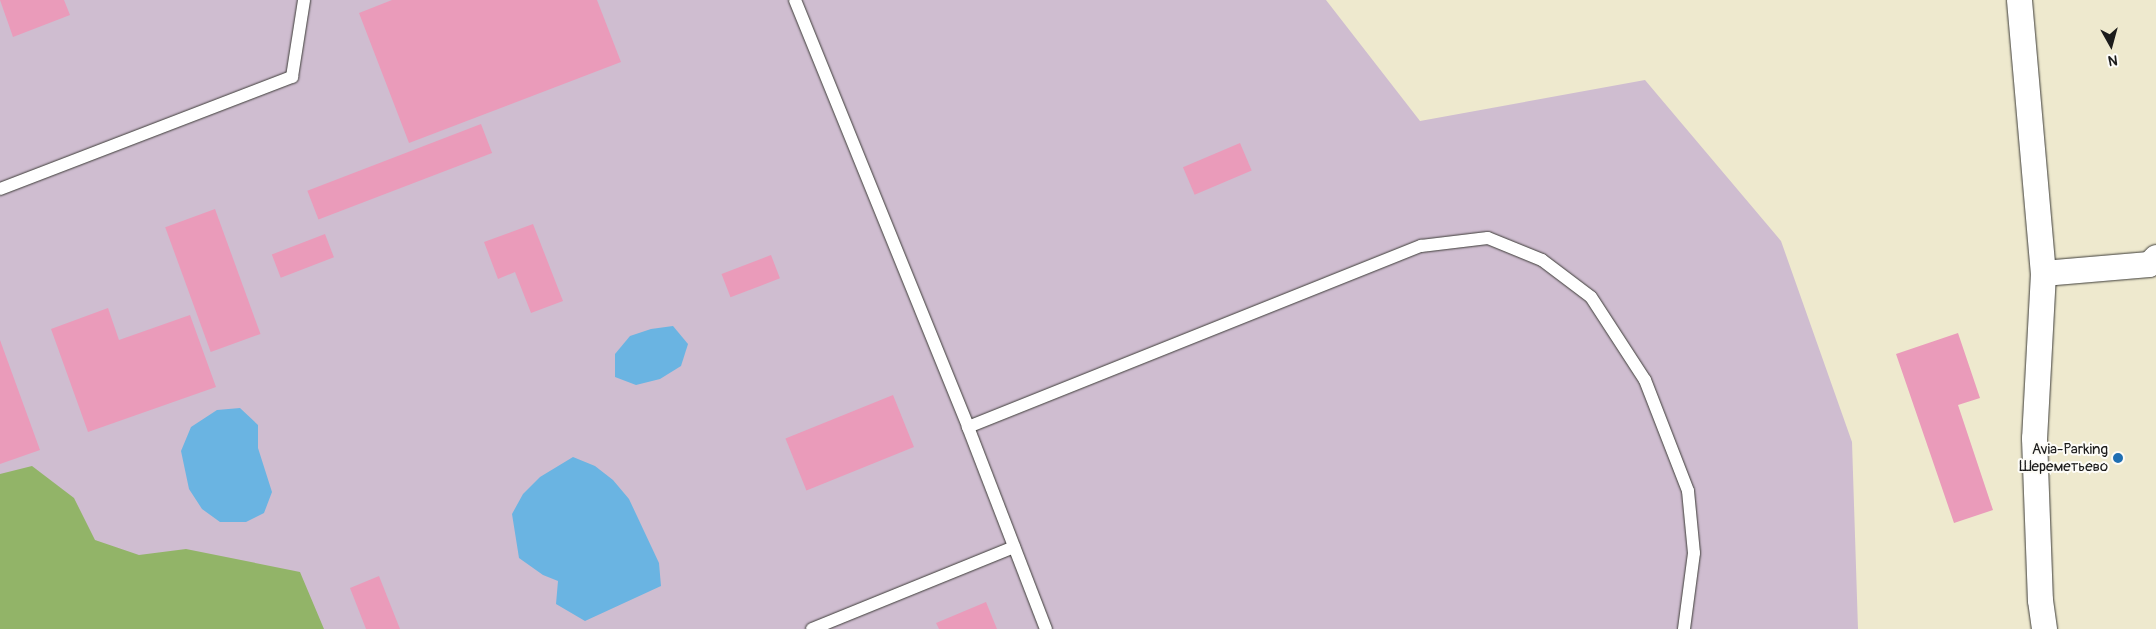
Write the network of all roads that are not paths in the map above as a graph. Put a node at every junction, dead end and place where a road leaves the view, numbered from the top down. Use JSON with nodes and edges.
{"nodes":[{"id":1,"x":304,"y":0,"type":"edge"},
{"id":2,"x":795,"y":0,"type":"edge"},
{"id":3,"x":2019,"y":0,"type":"edge"},
{"id":4,"x":0,"y":189,"type":"edge"},
{"id":5,"x":2156,"y":257,"type":"edge"},
{"id":6,"x":2043,"y":273,"type":"junction"},
{"id":7,"x":968,"y":428,"type":"junction"},
{"id":8,"x":1014,"y":547,"type":"junction"},
{"id":9,"x":812,"y":629,"type":"edge"},
{"id":10,"x":1046,"y":629,"type":"edge"},
{"id":11,"x":1684,"y":629,"type":"edge"},
{"id":12,"x":2044,"y":629,"type":"edge"}],
"edges":[{"from":1,"to":4,"type":"lane"},
{"from":2,"to":7,"type":"lane"},
{"from":3,"to":6,"type":"street"},
{"from":5,"to":6,"type":"street"},
{"from":6,"to":12,"type":"street"},
{"from":7,"to":8,"type":"lane"},
{"from":7,"to":11,"type":"lane"},
{"from":8,"to":9,"type":"lane"},
{"from":8,"to":10,"type":"lane"}]}
